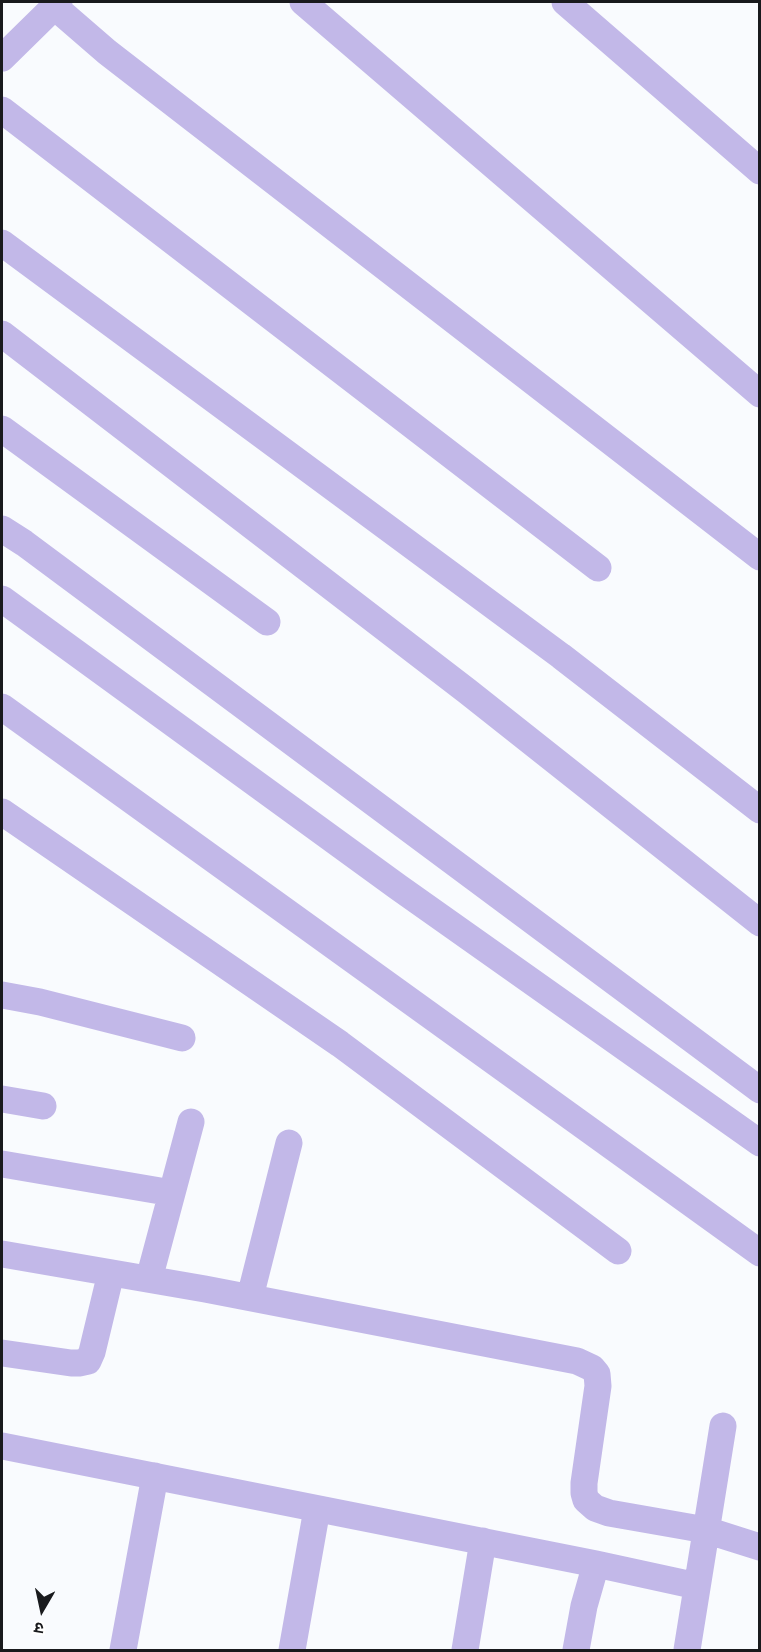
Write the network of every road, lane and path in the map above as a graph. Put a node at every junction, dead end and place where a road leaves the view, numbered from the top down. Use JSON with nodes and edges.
{"nodes":[{"id":1,"x":303,"y":2,"type":"edge"},
{"id":2,"x":565,"y":2,"type":"edge"},
{"id":3,"x":57,"y":4,"type":"edge"},
{"id":4,"x":5,"y":47,"type":"edge"},
{"id":5,"x":2,"y":110,"type":"edge"},
{"id":6,"x":759,"y":171,"type":"edge"},
{"id":7,"x":2,"y":243,"type":"edge"},
{"id":8,"x":2,"y":334,"type":"edge"},
{"id":9,"x":759,"y":394,"type":"edge"},
{"id":10,"x":2,"y":429,"type":"edge"},
{"id":11,"x":2,"y":528,"type":"edge"},
{"id":12,"x":759,"y":557,"type":"edge"},
{"id":13,"x":598,"y":568,"type":"dead end"},
{"id":14,"x":2,"y":599,"type":"edge"},
{"id":15,"x":267,"y":622,"type":"dead end"},
{"id":16,"x":2,"y":707,"type":"edge"},
{"id":17,"x":759,"y":810,"type":"edge"},
{"id":18,"x":2,"y":812,"type":"edge"},
{"id":19,"x":759,"y":923,"type":"edge"},
{"id":20,"x":2,"y":995,"type":"edge"},
{"id":21,"x":182,"y":1038,"type":"dead end"},
{"id":22,"x":759,"y":1090,"type":"edge"},
{"id":23,"x":2,"y":1099,"type":"edge"},
{"id":24,"x":43,"y":1106,"type":"dead end"},
{"id":25,"x":191,"y":1122,"type":"dead end"},
{"id":26,"x":289,"y":1143,"type":"dead end"},
{"id":27,"x":759,"y":1143,"type":"edge"},
{"id":28,"x":2,"y":1164,"type":"edge"},
{"id":29,"x":172,"y":1193,"type":"junction"},
{"id":30,"x":618,"y":1251,"type":"dead end"},
{"id":31,"x":759,"y":1253,"type":"edge"},
{"id":32,"x":2,"y":1254,"type":"edge"},
{"id":33,"x":111,"y":1273,"type":"junction"},
{"id":34,"x":149,"y":1279,"type":"junction"},
{"id":35,"x":250,"y":1298,"type":"junction"},
{"id":36,"x":2,"y":1353,"type":"edge"},
{"id":37,"x":723,"y":1426,"type":"dead end"},
{"id":38,"x":2,"y":1446,"type":"edge"},
{"id":39,"x":155,"y":1476,"type":"junction"},
{"id":40,"x":317,"y":1509,"type":"junction"},
{"id":41,"x":706,"y":1530,"type":"junction"},
{"id":42,"x":483,"y":1541,"type":"junction"},
{"id":43,"x":759,"y":1547,"type":"edge"},
{"id":44,"x":597,"y":1564,"type":"junction"},
{"id":45,"x":697,"y":1586,"type":"junction"},
{"id":46,"x":123,"y":1650,"type":"edge"},
{"id":47,"x":292,"y":1650,"type":"edge"},
{"id":48,"x":465,"y":1650,"type":"edge"},
{"id":49,"x":576,"y":1650,"type":"edge"},
{"id":50,"x":687,"y":1650,"type":"edge"}],
"edges":[{"from":1,"to":9,"type":"street"},
{"from":2,"to":6,"type":"street"},
{"from":3,"to":4,"type":"street"},
{"from":3,"to":12,"type":"street"},
{"from":5,"to":13,"type":"street"},
{"from":7,"to":17,"type":"street"},
{"from":8,"to":19,"type":"street"},
{"from":10,"to":15,"type":"street"},
{"from":11,"to":22,"type":"street"},
{"from":14,"to":27,"type":"street"},
{"from":16,"to":31,"type":"street"},
{"from":18,"to":30,"type":"street"},
{"from":20,"to":21,"type":"street"},
{"from":23,"to":24,"type":"street"},
{"from":25,"to":29,"type":"street"},
{"from":26,"to":35,"type":"street"},
{"from":28,"to":29,"type":"street"},
{"from":29,"to":34,"type":"street"},
{"from":32,"to":33,"type":"street"},
{"from":33,"to":34,"type":"street"},
{"from":33,"to":36,"type":"street"},
{"from":34,"to":35,"type":"street"},
{"from":35,"to":41,"type":"street"},
{"from":37,"to":41,"type":"street"},
{"from":38,"to":39,"type":"street"},
{"from":39,"to":40,"type":"street"},
{"from":39,"to":46,"type":"street"},
{"from":40,"to":42,"type":"street"},
{"from":40,"to":47,"type":"street"},
{"from":41,"to":43,"type":"street"},
{"from":41,"to":45,"type":"street"},
{"from":42,"to":44,"type":"street"},
{"from":42,"to":48,"type":"street"},
{"from":44,"to":45,"type":"street"},
{"from":44,"to":49,"type":"street"},
{"from":45,"to":50,"type":"street"}]}
